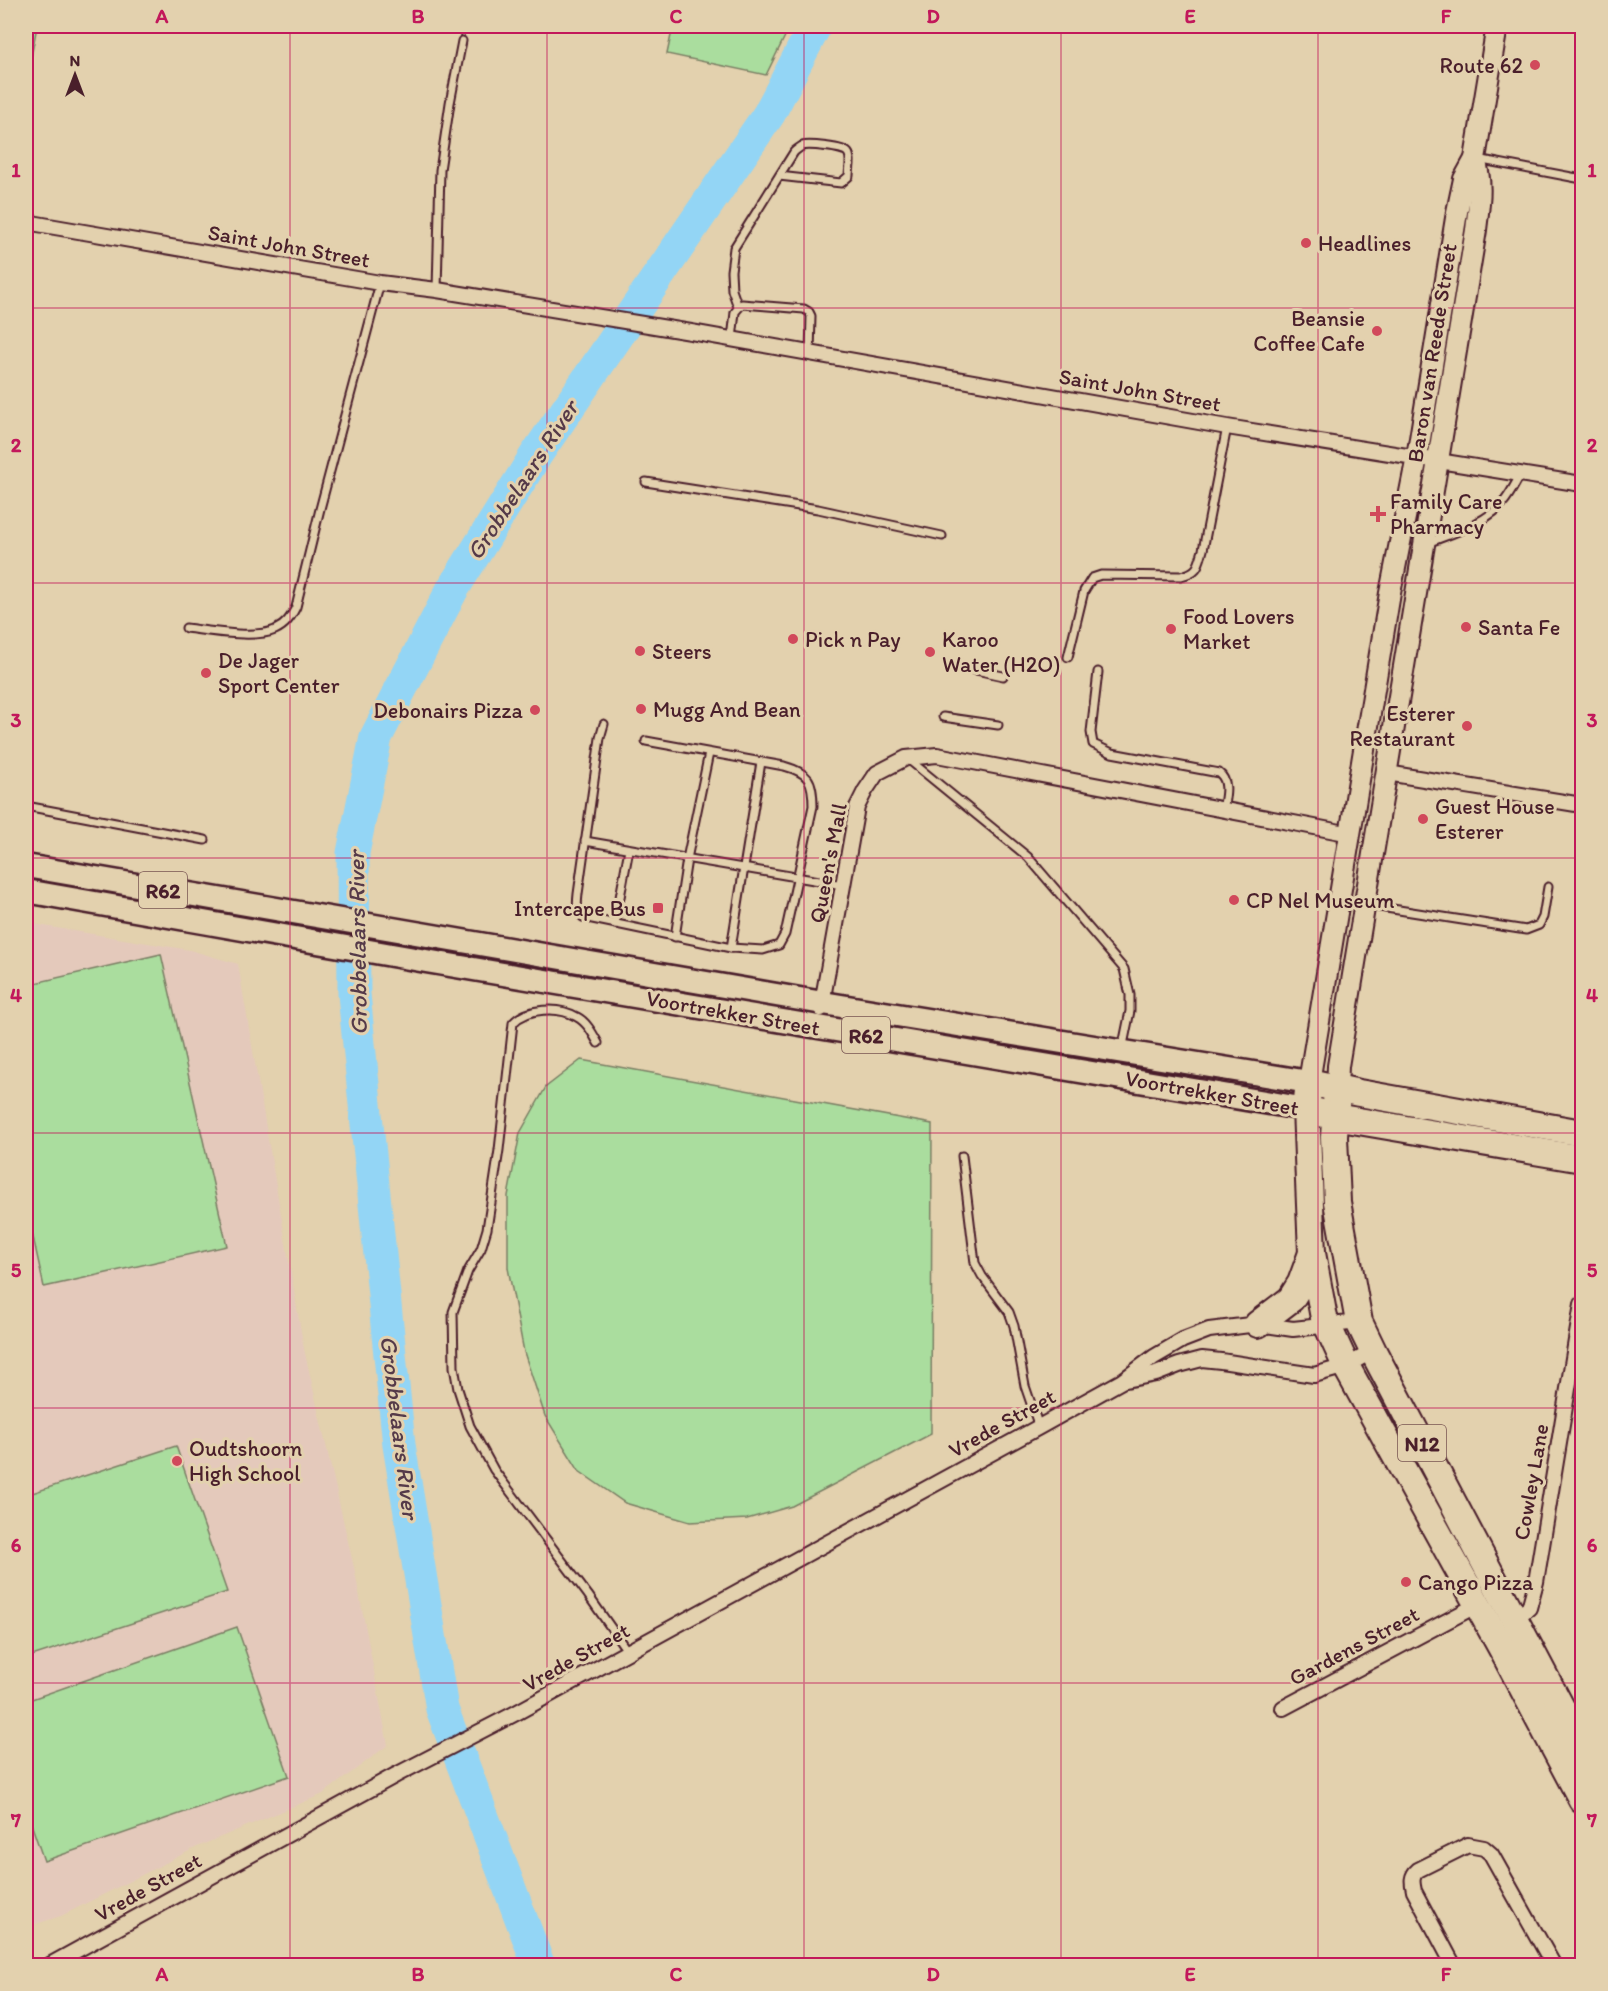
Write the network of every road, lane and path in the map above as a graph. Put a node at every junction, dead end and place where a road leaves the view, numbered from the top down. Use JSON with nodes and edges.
{"nodes":[{"id":1,"x":1497,"y":26,"type":"edge"},
{"id":2,"x":462,"y":41,"type":"dead end"},
{"id":3,"x":1475,"y":159,"type":"junction"},
{"id":4,"x":779,"y":176,"type":"junction"},
{"id":5,"x":1582,"y":179,"type":"edge"},
{"id":6,"x":26,"y":222,"type":"edge"},
{"id":7,"x":380,"y":283,"type":"junction"},
{"id":8,"x":437,"y":290,"type":"junction"},
{"id":9,"x":738,"y":307,"type":"junction"},
{"id":10,"x":732,"y":339,"type":"junction"},
{"id":11,"x":810,"y":354,"type":"junction"},
{"id":12,"x":1227,"y":427,"type":"junction"},
{"id":13,"x":1416,"y":457,"type":"junction"},
{"id":14,"x":1439,"y":460,"type":"junction"},
{"id":15,"x":1521,"y":473,"type":"junction"},
{"id":16,"x":646,"y":482,"type":"dead end"},
{"id":17,"x":1582,"y":484,"type":"edge"},
{"id":18,"x":942,"y":536,"type":"dead end"},
{"id":19,"x":1425,"y":544,"type":"junction"},
{"id":20,"x":186,"y":628,"type":"dead end"},
{"id":21,"x":1068,"y":657,"type":"dead end"},
{"id":22,"x":953,"y":665,"type":"dead end"},
{"id":23,"x":1098,"y":672,"type":"dead end"},
{"id":24,"x":1004,"y":676,"type":"dead end"},
{"id":25,"x":943,"y":717,"type":"dead end"},
{"id":26,"x":604,"y":724,"type":"dead end"},
{"id":27,"x":998,"y":725,"type":"dead end"},
{"id":28,"x":646,"y":741,"type":"dead end"},
{"id":29,"x":709,"y":753,"type":"junction"},
{"id":30,"x":906,"y":758,"type":"junction"},
{"id":31,"x":761,"y":762,"type":"junction"},
{"id":32,"x":1387,"y":773,"type":"junction"},
{"id":33,"x":1582,"y":805,"type":"edge"},
{"id":34,"x":26,"y":806,"type":"edge"},
{"id":35,"x":1223,"y":810,"type":"junction"},
{"id":36,"x":1351,"y":834,"type":"junction"},
{"id":37,"x":205,"y":840,"type":"dead end"},
{"id":38,"x":585,"y":841,"type":"junction"},
{"id":39,"x":629,"y":849,"type":"junction"},
{"id":40,"x":687,"y":859,"type":"junction"},
{"id":41,"x":26,"y":866,"type":"edge"},
{"id":42,"x":744,"y":869,"type":"junction"},
{"id":43,"x":798,"y":878,"type":"junction"},
{"id":44,"x":843,"y":885,"type":"junction"},
{"id":45,"x":1548,"y":887,"type":"dead end"},
{"id":46,"x":26,"y":891,"type":"edge"},
{"id":47,"x":1365,"y":904,"type":"junction"},
{"id":48,"x":615,"y":924,"type":"junction"},
{"id":49,"x":675,"y":936,"type":"junction"},
{"id":50,"x":731,"y":948,"type":"junction"},
{"id":51,"x":823,"y":1003,"type":"junction"},
{"id":52,"x":818,"y":1027,"type":"junction"},
{"id":53,"x":598,"y":1043,"type":"dead end"},
{"id":54,"x":1121,"y":1052,"type":"junction"},
{"id":55,"x":1309,"y":1082,"type":"junction"},
{"id":56,"x":1337,"y":1089,"type":"junction"},
{"id":57,"x":1306,"y":1109,"type":"junction"},
{"id":58,"x":1335,"y":1117,"type":"junction"},
{"id":59,"x":1582,"y":1133,"type":"edge"},
{"id":60,"x":962,"y":1156,"type":"dead end"},
{"id":61,"x":1582,"y":1159,"type":"edge"},
{"id":62,"x":1312,"y":1252,"type":"junction"},
{"id":63,"x":1582,"y":1304,"type":"edge"},
{"id":64,"x":1359,"y":1322,"type":"junction"},
{"id":65,"x":1258,"y":1324,"type":"junction"},
{"id":66,"x":1326,"y":1325,"type":"junction"},
{"id":67,"x":1372,"y":1351,"type":"junction"},
{"id":68,"x":1346,"y":1366,"type":"junction"},
{"id":69,"x":1122,"y":1381,"type":"junction"},
{"id":70,"x":1039,"y":1427,"type":"junction"},
{"id":71,"x":1477,"y":1605,"type":"junction"},
{"id":72,"x":1515,"y":1618,"type":"junction"},
{"id":73,"x":628,"y":1652,"type":"junction"},
{"id":74,"x":1283,"y":1708,"type":"dead end"},
{"id":75,"x":1582,"y":1747,"type":"edge"},
{"id":76,"x":1582,"y":1800,"type":"edge"},
{"id":77,"x":48,"y":1965,"type":"edge"},
{"id":78,"x":1454,"y":1965,"type":"edge"},
{"id":79,"x":1554,"y":1965,"type":"edge"}],
"edges":[{"from":1,"to":3,"type":"main road","name":"Baron van Reede Street"},
{"from":2,"to":8,"type":"lane"},
{"from":3,"to":5,"type":"lane"},
{"from":3,"to":13,"type":"main road","name":"Baron van Reede Street"},
{"from":3,"to":14,"type":"main road","name":"Baron van Reede Street"},
{"from":4,"to":4,"type":"lane"},
{"from":4,"to":9,"type":"lane"},
{"from":6,"to":7,"type":"street","name":"Saint John Street"},
{"from":7,"to":8,"type":"street","name":"Saint John Street"},
{"from":7,"to":20,"type":"lane"},
{"from":8,"to":10,"type":"street","name":"Saint John Street"},
{"from":9,"to":10,"type":"lane"},
{"from":9,"to":11,"type":"lane"},
{"from":10,"to":11,"type":"street","name":"Saint John Street"},
{"from":11,"to":12,"type":"street","name":"Saint John Street"},
{"from":12,"to":13,"type":"street","name":"Saint John Street"},
{"from":12,"to":21,"type":"lane"},
{"from":13,"to":14,"type":"street","name":"Saint John Street"},
{"from":13,"to":36,"type":"main road","name":"Baron van Reede Street"},
{"from":14,"to":15,"type":"street","name":"Saint John Street"},
{"from":14,"to":19,"type":"main road","name":"Baron van Reede Street"},
{"from":15,"to":17,"type":"street","name":"Saint John Street"},
{"from":15,"to":19,"type":"lane"},
{"from":16,"to":18,"type":"lane"},
{"from":19,"to":32,"type":"main road","name":"Baron van Reede Street"},
{"from":22,"to":24,"type":"lane"},
{"from":23,"to":35,"type":"lane"},
{"from":25,"to":27,"type":"lane"},
{"from":26,"to":38,"type":"lane"},
{"from":28,"to":29,"type":"lane"},
{"from":29,"to":31,"type":"lane"},
{"from":29,"to":40,"type":"lane"},
{"from":30,"to":35,"type":"street","name":"Queen's Mall"},
{"from":30,"to":44,"type":"street","name":"Queen's Mall"},
{"from":30,"to":54,"type":"lane"},
{"from":31,"to":42,"type":"lane"},
{"from":31,"to":43,"type":"lane"},
{"from":32,"to":33,"type":"street"},
{"from":32,"to":47,"type":"main road","name":"Baron van Reede Street"},
{"from":34,"to":37,"type":"lane"},
{"from":35,"to":36,"type":"street","name":"Queen's Mall"},
{"from":36,"to":55,"type":"main road","name":"Baron van Reede Street"},
{"from":38,"to":39,"type":"lane"},
{"from":38,"to":48,"type":"lane"},
{"from":39,"to":40,"type":"lane"},
{"from":39,"to":48,"type":"lane"},
{"from":40,"to":42,"type":"lane"},
{"from":40,"to":49,"type":"lane"},
{"from":41,"to":51,"type":"main road","name":"Voortrekker Street","number":"R62"},
{"from":42,"to":43,"type":"lane"},
{"from":42,"to":50,"type":"lane"},
{"from":43,"to":44,"type":"lane"},
{"from":43,"to":50,"type":"lane"},
{"from":44,"to":51,"type":"street","name":"Queen's Mall"},
{"from":45,"to":47,"type":"lane"},
{"from":46,"to":52,"type":"main road","name":"Voortrekker Street","number":"R62"},
{"from":47,"to":56,"type":"main road","name":"Baron van Reede Street"},
{"from":48,"to":49,"type":"lane"},
{"from":49,"to":50,"type":"lane"},
{"from":51,"to":52,"type":"street","name":"Queen's Mall"},
{"from":51,"to":54,"type":"main road","name":"Voortrekker Street","number":"R62"},
{"from":52,"to":57,"type":"main road","name":"Voortrekker Street","number":"R62"},
{"from":53,"to":73,"type":"lane"},
{"from":54,"to":55,"type":"main road","name":"Voortrekker Street","number":"R62"},
{"from":55,"to":56,"type":"highway","name":"Voortrekker Street"},
{"from":55,"to":57,"type":"highway"},
{"from":56,"to":58,"type":"highway","number":"N12"},
{"from":56,"to":59,"type":"highway","name":"Voortrekker Street"},
{"from":57,"to":58,"type":"highway","name":"Voortrekker Street","number":"R62"},
{"from":57,"to":62,"type":"highway","number":"N12"},
{"from":58,"to":61,"type":"highway","name":"Voortrekker Street"},
{"from":58,"to":64,"type":"highway","number":"N12"},
{"from":60,"to":70,"type":"lane"},
{"from":62,"to":65,"type":"highway"},
{"from":62,"to":66,"type":"highway","number":"N12"},
{"from":63,"to":72,"type":"street","name":"Cowley Lane"},
{"from":64,"to":66,"type":"street","name":"Vrede Street"},
{"from":64,"to":67,"type":"highway","number":"N12"},
{"from":65,"to":66,"type":"street","name":"Vrede Street"},
{"from":65,"to":69,"type":"street","name":"Vrede Street"},
{"from":66,"to":68,"type":"highway","number":"N12"},
{"from":67,"to":68,"type":"street","name":"Vrede Street"},
{"from":67,"to":72,"type":"highway","number":"N12"},
{"from":68,"to":69,"type":"street","name":"Vrede Street"},
{"from":68,"to":71,"type":"highway","number":"N12"},
{"from":69,"to":70,"type":"street","name":"Vrede Street"},
{"from":70,"to":73,"type":"street","name":"Vrede Street"},
{"from":71,"to":72,"type":"street"},
{"from":71,"to":74,"type":"street","name":"Gardens Street"},
{"from":71,"to":76,"type":"highway","number":"N12"},
{"from":72,"to":75,"type":"highway","number":"N12"},
{"from":73,"to":77,"type":"street","name":"Vrede Street"},
{"from":78,"to":79,"type":"street"}]}
